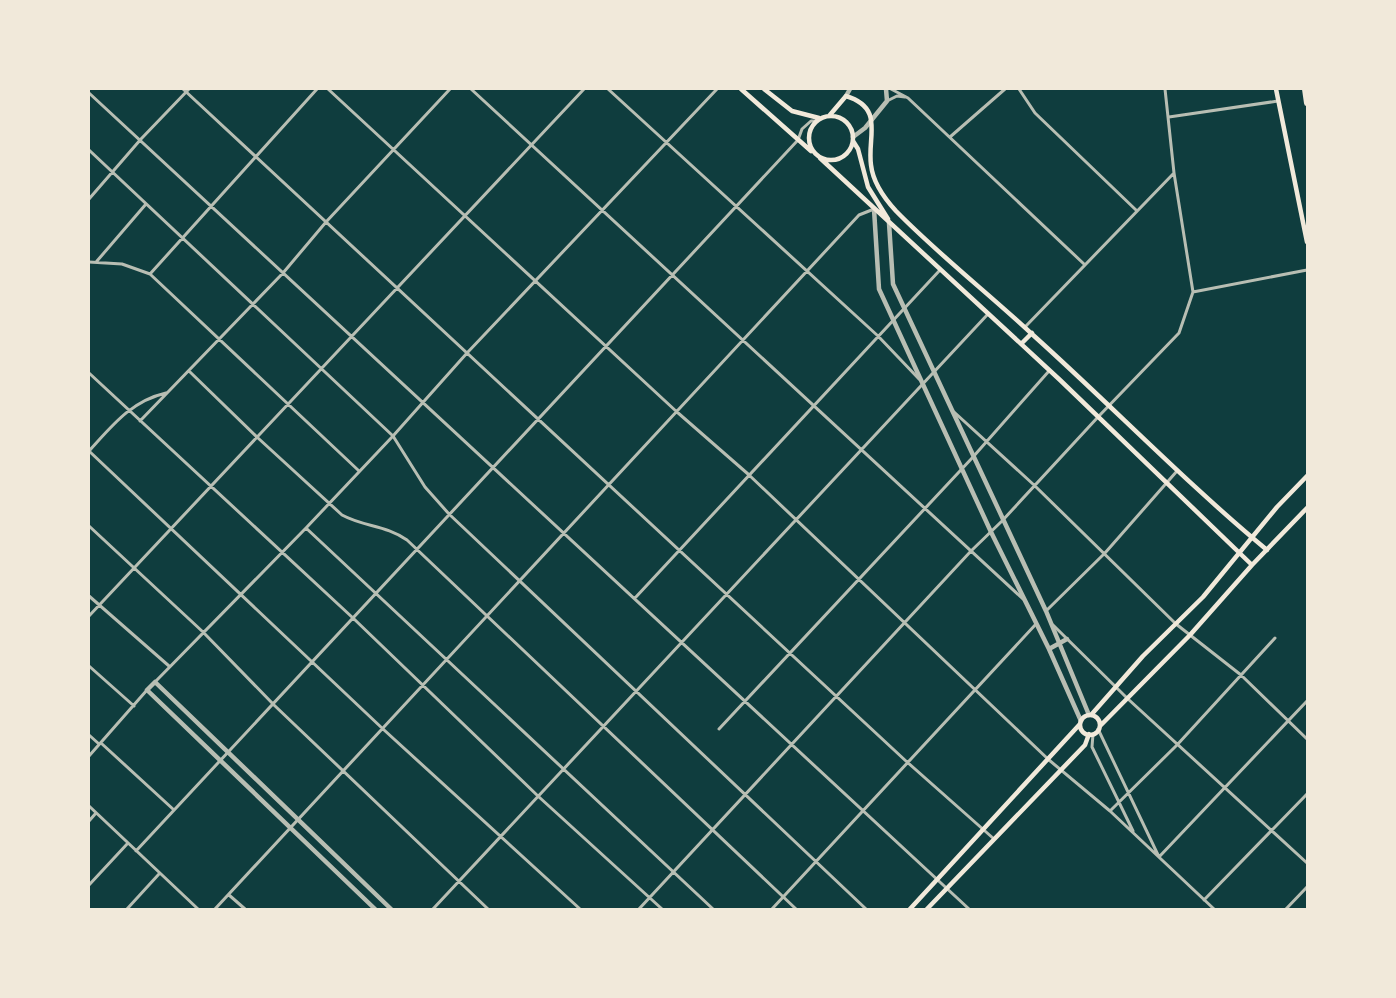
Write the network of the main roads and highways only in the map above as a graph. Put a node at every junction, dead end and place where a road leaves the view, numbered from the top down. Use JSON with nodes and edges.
{"nodes":[{"id":1,"x":741,"y":89,"type":"edge"},
{"id":2,"x":764,"y":89,"type":"edge"},
{"id":3,"x":1276,"y":89,"type":"edge"},
{"id":4,"x":1304,"y":89,"type":"edge"},
{"id":5,"x":1307,"y":103,"type":"edge"},
{"id":6,"x":829,"y":116,"type":"junction"},
{"id":7,"x":818,"y":120,"type":"junction"},
{"id":8,"x":853,"y":139,"type":"junction"},
{"id":9,"x":813,"y":152,"type":"junction"},
{"id":10,"x":820,"y":158,"type":"junction"},
{"id":11,"x":889,"y":223,"type":"junction"},
{"id":12,"x":1307,"y":242,"type":"edge"},
{"id":13,"x":1032,"y":333,"type":"junction"},
{"id":14,"x":1022,"y":344,"type":"junction"},
{"id":15,"x":1307,"y":476,"type":"edge"},
{"id":16,"x":1307,"y":508,"type":"edge"},
{"id":17,"x":1251,"y":537,"type":"junction"},
{"id":18,"x":1267,"y":550,"type":"junction"},
{"id":19,"x":1239,"y":552,"type":"junction"},
{"id":20,"x":1252,"y":565,"type":"junction"},
{"id":21,"x":1090,"y":715,"type":"junction"},
{"id":22,"x":1081,"y":722,"type":"junction"},
{"id":23,"x":1099,"y":727,"type":"junction"},
{"id":24,"x":1091,"y":734,"type":"junction"},
{"id":25,"x":910,"y":909,"type":"edge"},
{"id":26,"x":927,"y":909,"type":"edge"}],
"edges":[{"from":1,"to":9,"type":"main road"},
{"from":2,"to":7,"type":"main road"},
{"from":3,"to":12,"type":"main road"},
{"from":4,"to":5,"type":"highway"},
{"from":6,"to":7,"type":"main road"},
{"from":6,"to":8,"type":"main road"},
{"from":6,"to":13,"type":"main road"},
{"from":7,"to":9,"type":"main road"},
{"from":8,"to":10,"type":"main road"},
{"from":8,"to":11,"type":"main road"},
{"from":9,"to":10,"type":"main road"},
{"from":10,"to":11,"type":"main road"},
{"from":11,"to":14,"type":"main road"},
{"from":13,"to":14,"type":"main road"},
{"from":13,"to":17,"type":"main road"},
{"from":14,"to":19,"type":"main road"},
{"from":15,"to":17,"type":"main road"},
{"from":16,"to":18,"type":"main road"},
{"from":17,"to":18,"type":"main road"},
{"from":17,"to":19,"type":"main road"},
{"from":18,"to":20,"type":"main road"},
{"from":19,"to":20,"type":"main road"},
{"from":19,"to":21,"type":"main road"},
{"from":20,"to":23,"type":"main road"},
{"from":21,"to":22,"type":"main road"},
{"from":21,"to":23,"type":"main road"},
{"from":22,"to":24,"type":"main road"},
{"from":22,"to":25,"type":"main road"},
{"from":23,"to":24,"type":"main road"},
{"from":24,"to":26,"type":"main road"}]}
